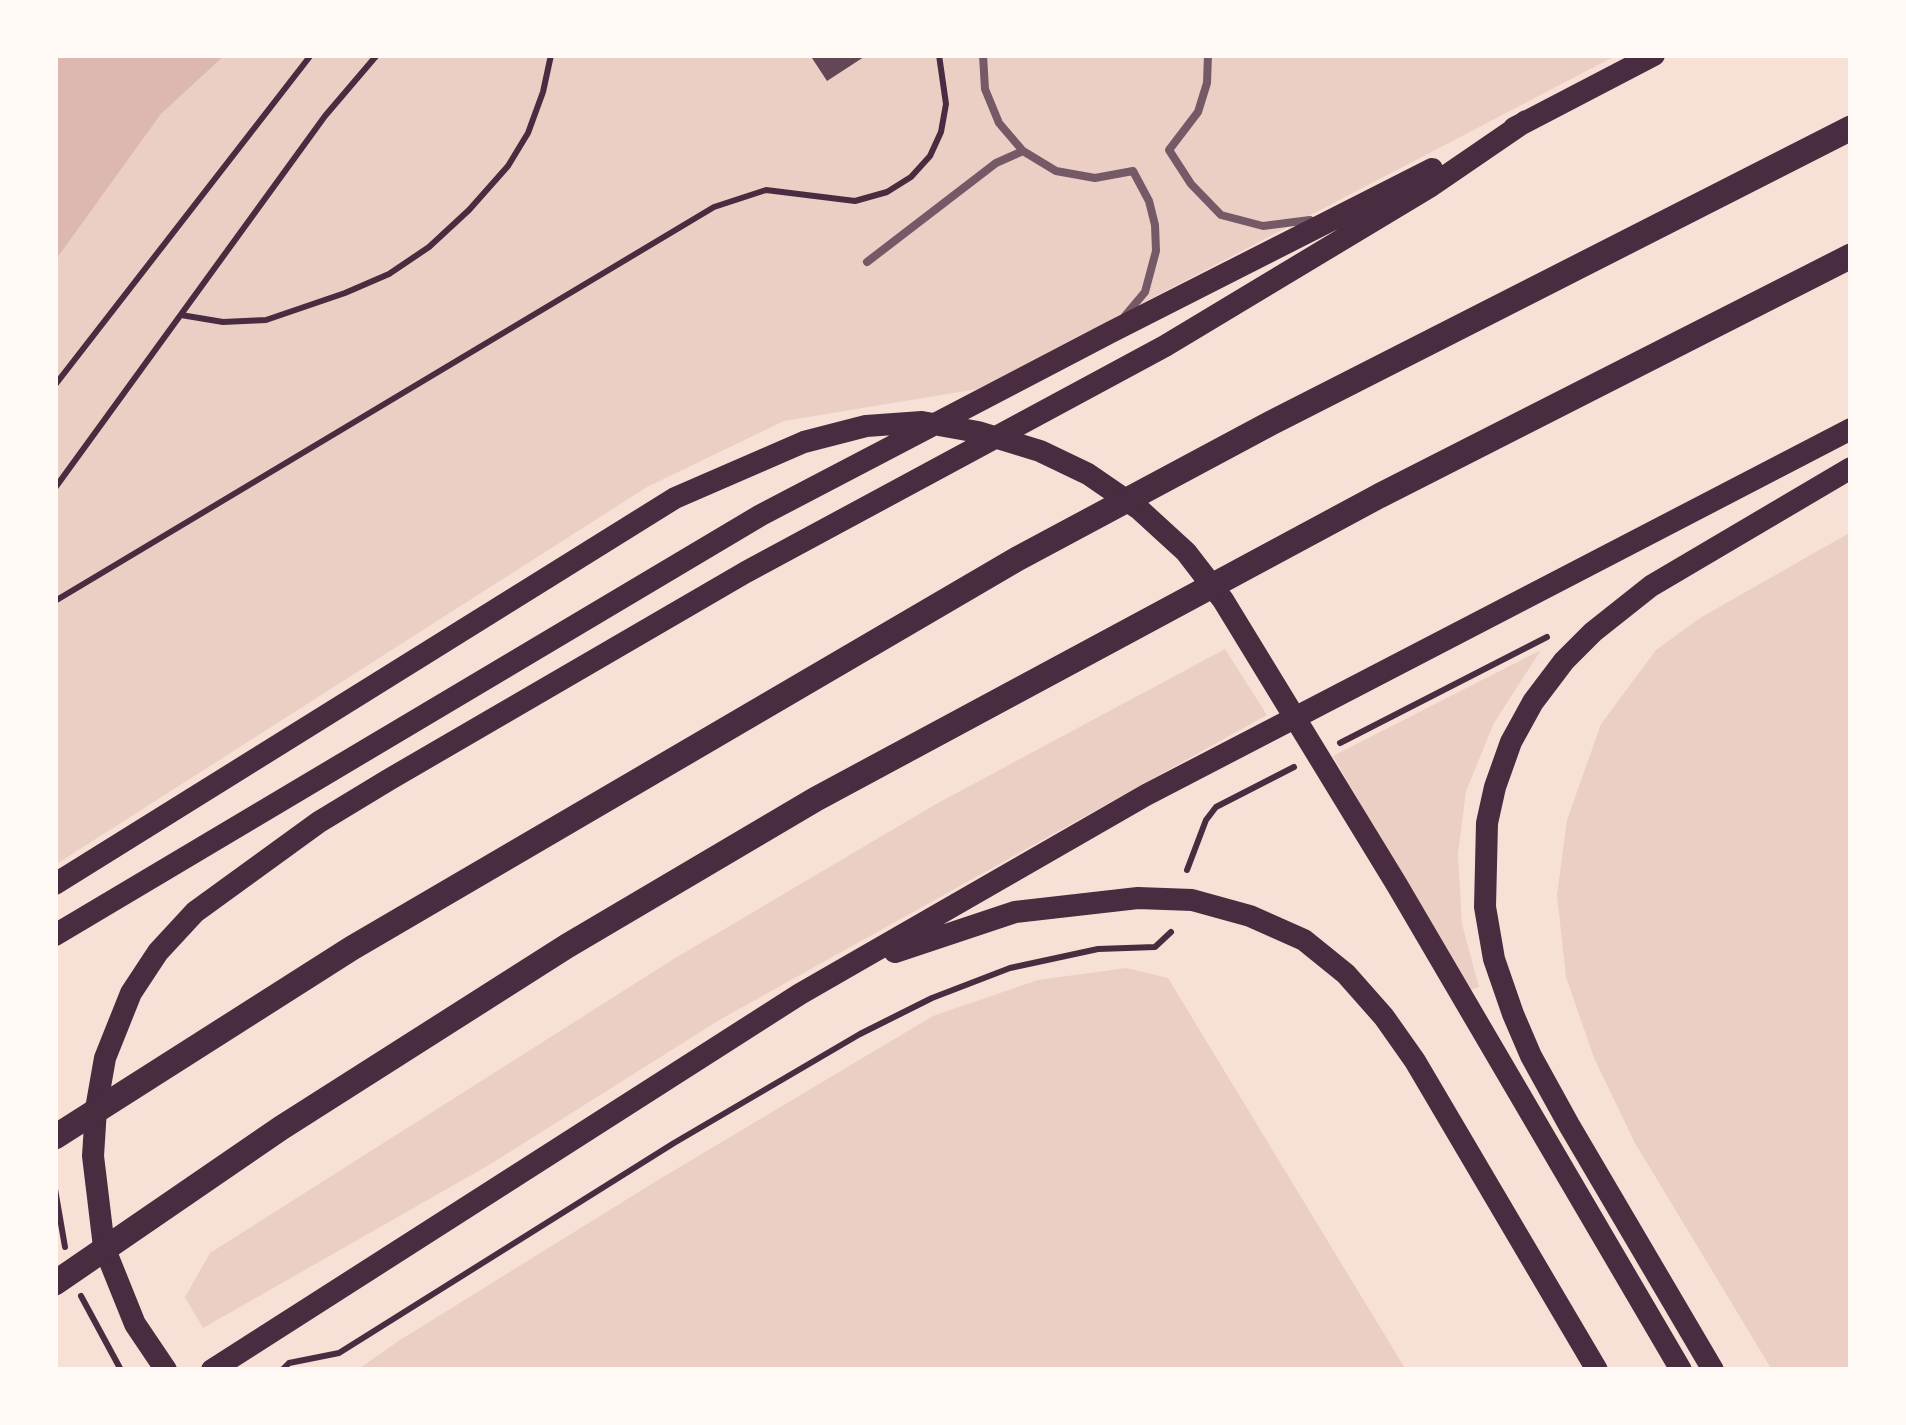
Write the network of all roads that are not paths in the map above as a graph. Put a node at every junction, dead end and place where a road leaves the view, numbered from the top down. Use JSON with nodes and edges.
{"nodes":[{"id":1,"x":984,"y":55,"type":"edge"},
{"id":2,"x":1208,"y":55,"type":"edge"},
{"id":3,"x":1654,"y":55,"type":"edge"},
{"id":4,"x":1526,"y":122,"type":"junction"},
{"id":5,"x":1851,"y":128,"type":"edge"},
{"id":6,"x":1023,"y":151,"type":"junction"},
{"id":7,"x":1340,"y":216,"type":"junction"},
{"id":8,"x":1851,"y":256,"type":"edge"},
{"id":9,"x":867,"y":262,"type":"dead end"},
{"id":10,"x":1111,"y":332,"type":"junction"},
{"id":11,"x":1851,"y":429,"type":"edge"},
{"id":12,"x":1851,"y":468,"type":"edge"},
{"id":13,"x":55,"y":884,"type":"edge"},
{"id":14,"x":55,"y":935,"type":"edge"},
{"id":15,"x":800,"y":994,"type":"junction"},
{"id":16,"x":55,"y":1136,"type":"edge"},
{"id":17,"x":55,"y":1283,"type":"edge"},
{"id":18,"x":166,"y":1370,"type":"edge"},
{"id":19,"x":212,"y":1370,"type":"edge"},
{"id":20,"x":1597,"y":1370,"type":"edge"},
{"id":21,"x":1681,"y":1370,"type":"edge"},
{"id":22,"x":1713,"y":1370,"type":"edge"}],
"edges":[{"from":1,"to":6,"type":"lane"},
{"from":2,"to":7,"type":"lane"},
{"from":3,"to":4,"type":"main road"},
{"from":4,"to":7,"type":"main road"},
{"from":4,"to":18,"type":"main road"},
{"from":5,"to":16,"type":"highway"},
{"from":6,"to":9,"type":"lane"},
{"from":6,"to":10,"type":"lane"},
{"from":7,"to":10,"type":"main road"},
{"from":8,"to":17,"type":"highway"},
{"from":10,"to":14,"type":"main road"},
{"from":11,"to":15,"type":"main road"},
{"from":12,"to":22,"type":"main road"},
{"from":13,"to":21,"type":"main road"},
{"from":15,"to":19,"type":"main road"},
{"from":15,"to":20,"type":"main road"}]}
